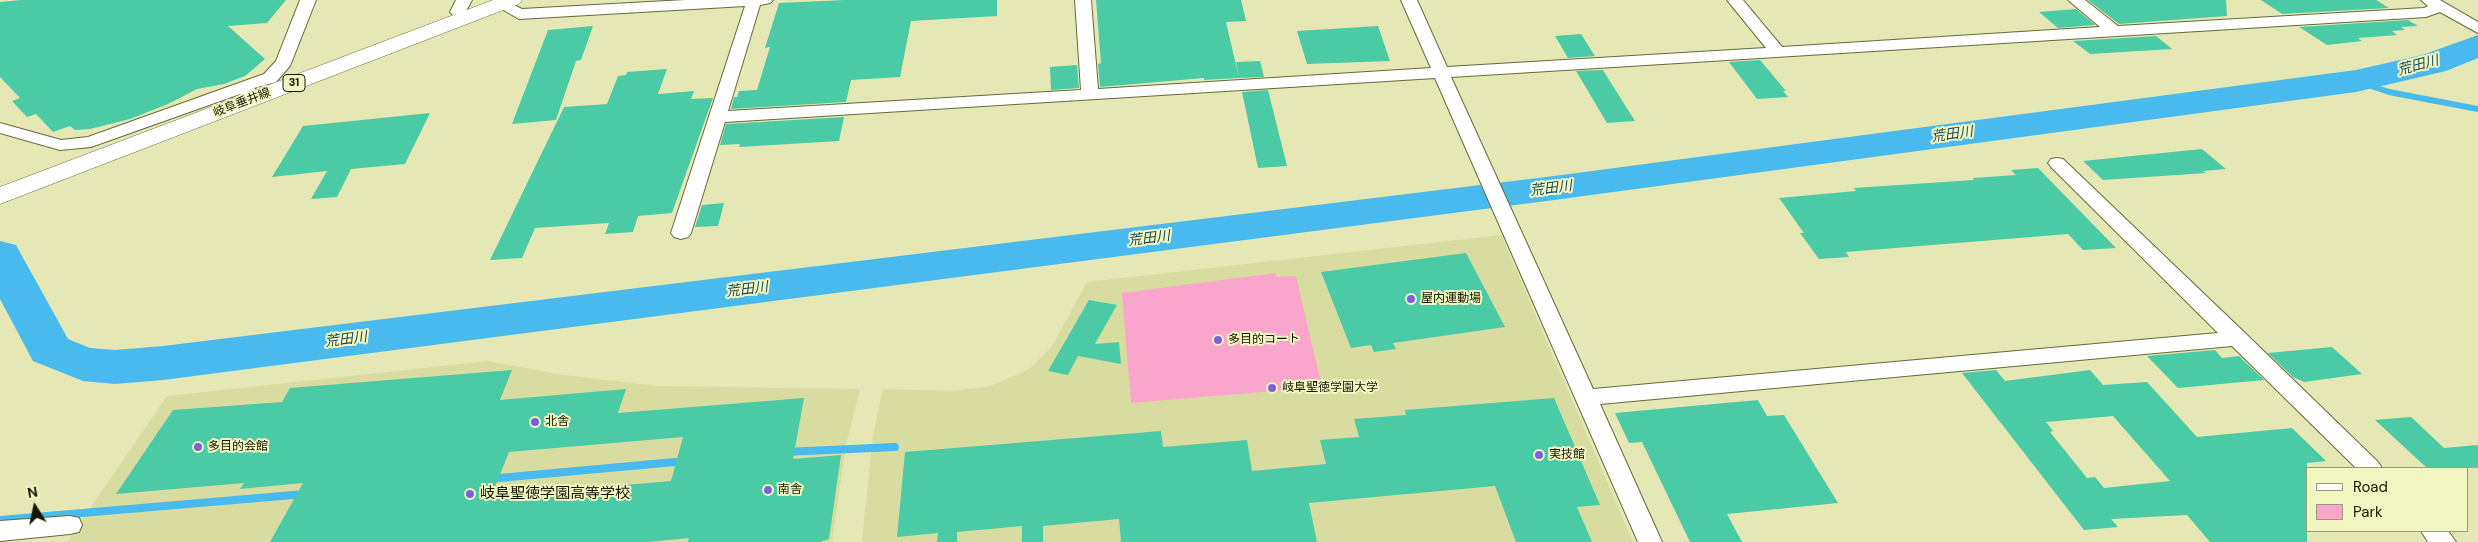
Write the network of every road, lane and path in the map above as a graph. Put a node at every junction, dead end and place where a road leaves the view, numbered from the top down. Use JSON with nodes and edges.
{"nodes":[{"id":1,"x":308,"y":0,"type":"edge"},
{"id":2,"x":754,"y":0,"type":"edge"},
{"id":3,"x":765,"y":0,"type":"edge"},
{"id":4,"x":1083,"y":0,"type":"edge"},
{"id":5,"x":1409,"y":0,"type":"edge"},
{"id":6,"x":1735,"y":0,"type":"edge"},
{"id":7,"x":2076,"y":0,"type":"edge"},
{"id":8,"x":507,"y":2,"type":"edge"},
{"id":9,"x":2435,"y":3,"type":"edge"},
{"id":10,"x":464,"y":9,"type":"edge"},
{"id":11,"x":2478,"y":28,"type":"edge"},
{"id":12,"x":2113,"y":30,"type":"junction"},
{"id":13,"x":1777,"y":51,"type":"junction"},
{"id":14,"x":1440,"y":72,"type":"junction"},
{"id":15,"x":249,"y":92,"type":"junction"},
{"id":16,"x":1090,"y":94,"type":"junction"},
{"id":17,"x":717,"y":117,"type":"junction"},
{"id":18,"x":0,"y":128,"type":"edge"},
{"id":19,"x":2057,"y":162,"type":"dead end"},
{"id":20,"x":0,"y":196,"type":"edge"},
{"id":21,"x":681,"y":233,"type":"dead end"},
{"id":22,"x":2238,"y":338,"type":"junction"},
{"id":23,"x":1585,"y":398,"type":"junction"},
{"id":24,"x":2369,"y":467,"type":"edge"},
{"id":25,"x":0,"y":531,"type":"edge"},
{"id":26,"x":2434,"y":532,"type":"edge"},
{"id":27,"x":58,"y":542,"type":"edge"},
{"id":28,"x":1650,"y":542,"type":"edge"},
{"id":29,"x":2444,"y":542,"type":"edge"}],
"edges":[{"from":1,"to":15,"type":"street"},
{"from":2,"to":3,"type":"street"},
{"from":2,"to":8,"type":"street"},
{"from":2,"to":17,"type":"street"},
{"from":4,"to":16,"type":"street"},
{"from":5,"to":14,"type":"street"},
{"from":6,"to":13,"type":"street"},
{"from":7,"to":12,"type":"street"},
{"from":8,"to":10,"type":"main road","name":"岐阜垂井線","number":"31"},
{"from":9,"to":11,"type":"street"},
{"from":9,"to":12,"type":"street"},
{"from":10,"to":15,"type":"main road","name":"岐阜垂井線","number":"31"},
{"from":12,"to":13,"type":"street"},
{"from":13,"to":14,"type":"street"},
{"from":14,"to":16,"type":"street"},
{"from":14,"to":23,"type":"street"},
{"from":15,"to":18,"type":"street"},
{"from":15,"to":20,"type":"main road","name":"岐阜垂井線","number":"31"},
{"from":16,"to":17,"type":"street"},
{"from":17,"to":21,"type":"street"},
{"from":19,"to":22,"type":"street"},
{"from":22,"to":23,"type":"street"},
{"from":22,"to":24,"type":"street"},
{"from":23,"to":28,"type":"street"},
{"from":25,"to":27,"type":"street"},
{"from":26,"to":29,"type":"street"}]}
